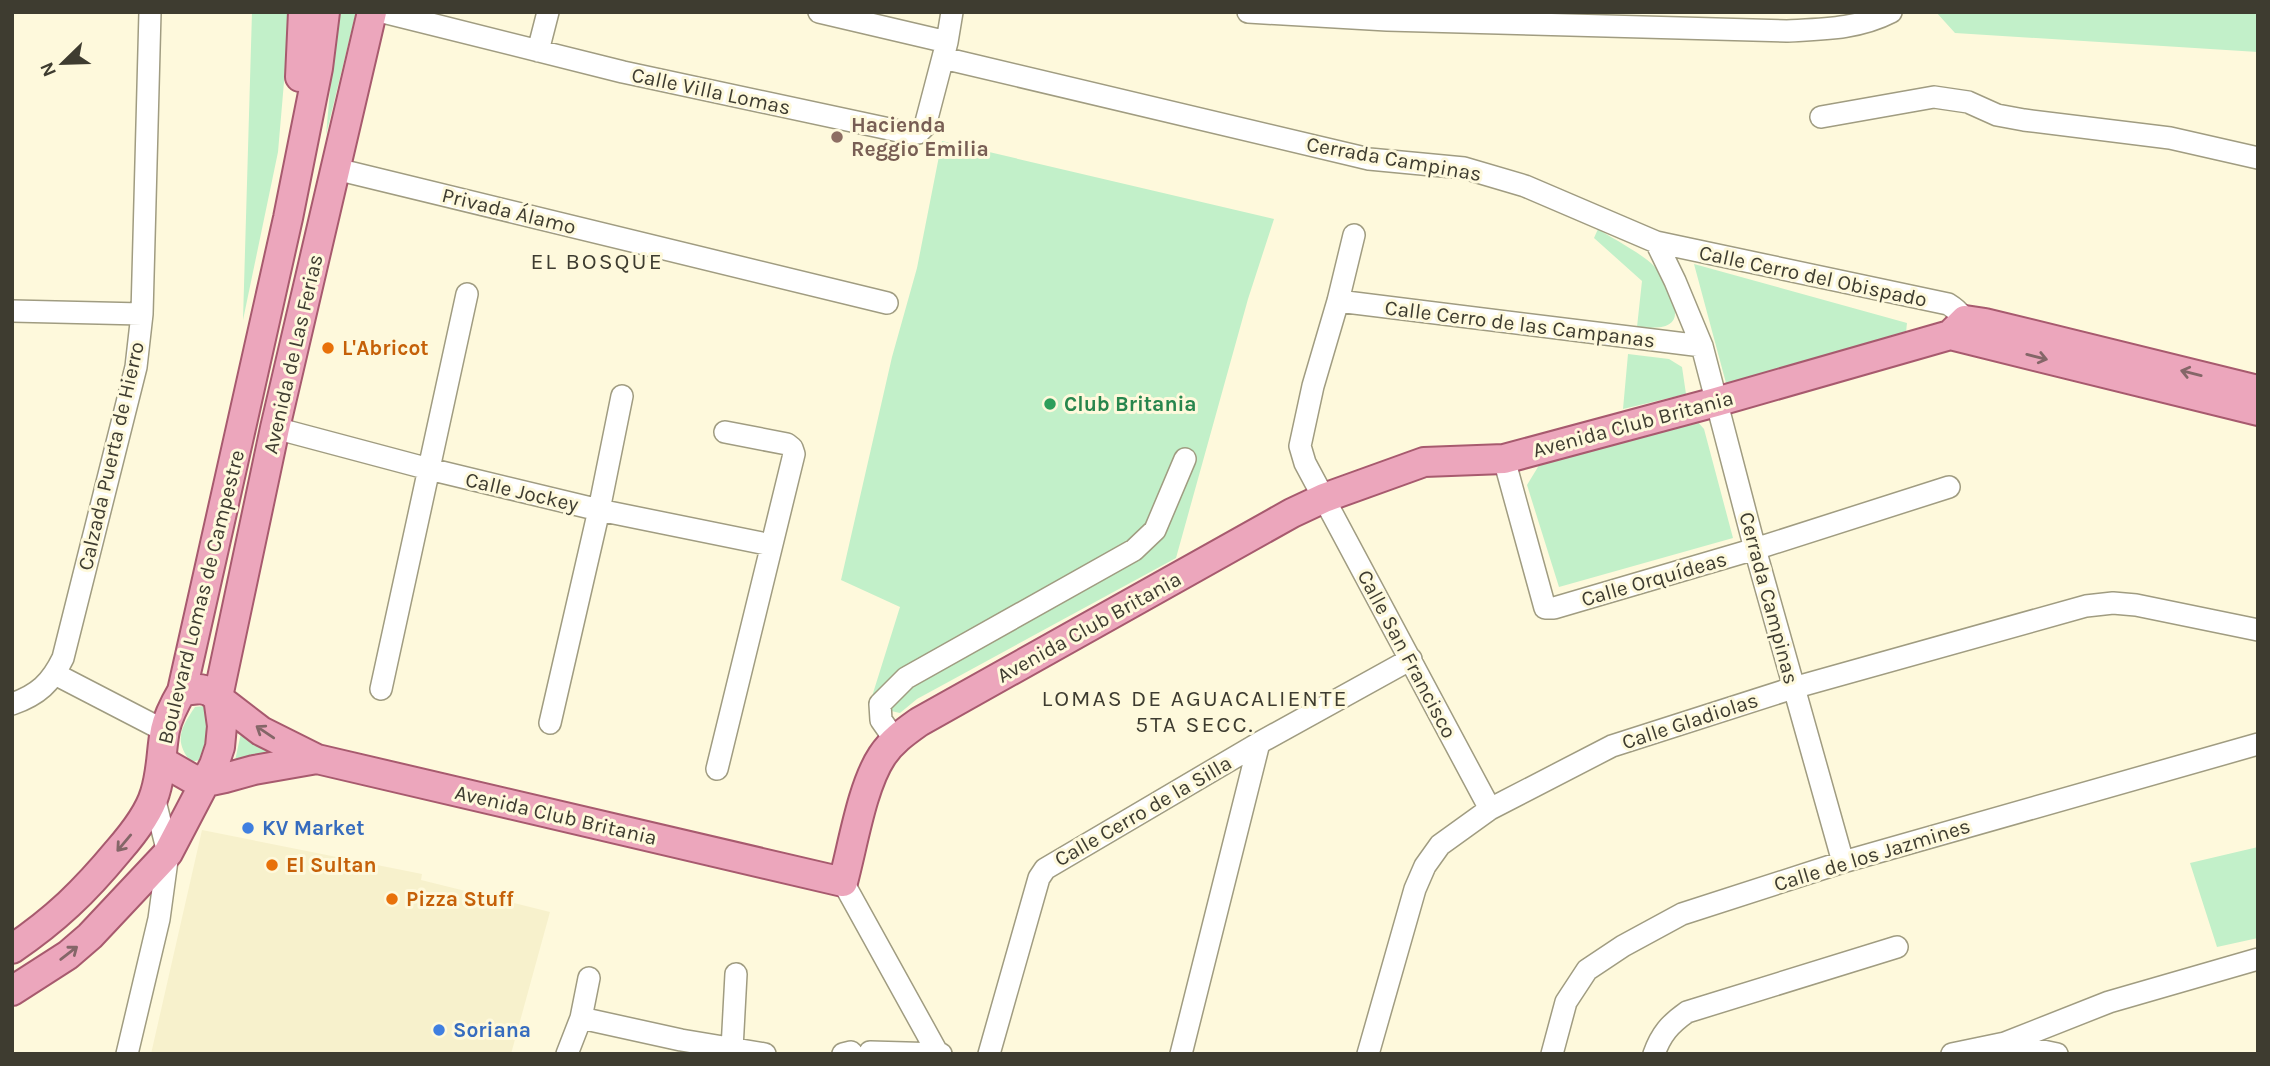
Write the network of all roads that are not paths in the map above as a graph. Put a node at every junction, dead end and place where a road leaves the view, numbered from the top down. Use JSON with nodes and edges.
{"nodes":[{"id":1,"x":150,"y":12,"type":"edge"},
{"id":2,"x":303,"y":12,"type":"edge"},
{"id":3,"x":325,"y":12,"type":"edge"},
{"id":4,"x":372,"y":12,"type":"edge"},
{"id":5,"x":383,"y":12,"type":"edge"},
{"id":6,"x":548,"y":12,"type":"edge"},
{"id":7,"x":819,"y":12,"type":"edge"},
{"id":8,"x":952,"y":12,"type":"edge"},
{"id":9,"x":1248,"y":12,"type":"edge"},
{"id":10,"x":1891,"y":12,"type":"edge"},
{"id":11,"x":1387,"y":16,"type":"edge"},
{"id":12,"x":945,"y":50,"type":"junction"},
{"id":13,"x":538,"y":51,"type":"junction"},
{"id":14,"x":1821,"y":117,"type":"dead end"},
{"id":15,"x":300,"y":149,"type":"junction"},
{"id":16,"x":2258,"y":158,"type":"edge"},
{"id":17,"x":336,"y":169,"type":"junction"},
{"id":18,"x":1354,"y":235,"type":"dead end"},
{"id":19,"x":1656,"y":242,"type":"junction"},
{"id":20,"x":467,"y":294,"type":"dead end"},
{"id":21,"x":1338,"y":302,"type":"junction"},
{"id":22,"x":887,"y":303,"type":"dead end"},
{"id":23,"x":12,"y":311,"type":"edge"},
{"id":24,"x":142,"y":314,"type":"junction"},
{"id":25,"x":1962,"y":332,"type":"junction"},
{"id":26,"x":1702,"y":346,"type":"junction"},
{"id":27,"x":2258,"y":390,"type":"edge"},
{"id":28,"x":622,"y":396,"type":"dead end"},
{"id":29,"x":1716,"y":402,"type":"junction"},
{"id":30,"x":2258,"y":411,"type":"edge"},
{"id":31,"x":275,"y":428,"type":"junction"},
{"id":32,"x":725,"y":432,"type":"dead end"},
{"id":33,"x":1185,"y":459,"type":"dead end"},
{"id":34,"x":1504,"y":459,"type":"junction"},
{"id":35,"x":429,"y":469,"type":"junction"},
{"id":36,"x":1949,"y":488,"type":"dead end"},
{"id":37,"x":1324,"y":498,"type":"junction"},
{"id":38,"x":599,"y":510,"type":"junction"},
{"id":39,"x":771,"y":545,"type":"junction"},
{"id":40,"x":1755,"y":549,"type":"junction"},
{"id":41,"x":2258,"y":630,"type":"edge"},
{"id":42,"x":1411,"y":659,"type":"junction"},
{"id":43,"x":55,"y":674,"type":"junction"},
{"id":44,"x":1793,"y":688,"type":"junction"},
{"id":45,"x":381,"y":689,"type":"dead end"},
{"id":46,"x":182,"y":691,"type":"junction"},
{"id":47,"x":218,"y":697,"type":"junction"},
{"id":48,"x":12,"y":704,"type":"edge"},
{"id":49,"x":550,"y":723,"type":"dead end"},
{"id":50,"x":165,"y":731,"type":"junction"},
{"id":51,"x":895,"y":740,"type":"junction"},
{"id":52,"x":1259,"y":743,"type":"junction"},
{"id":53,"x":2258,"y":744,"type":"edge"},
{"id":54,"x":317,"y":760,"type":"junction"},
{"id":55,"x":163,"y":762,"type":"junction"},
{"id":56,"x":717,"y":769,"type":"dead end"},
{"id":57,"x":205,"y":782,"type":"junction"},
{"id":58,"x":154,"y":797,"type":"junction"},
{"id":59,"x":1490,"y":809,"type":"junction"},
{"id":60,"x":169,"y":853,"type":"junction"},
{"id":61,"x":1843,"y":862,"type":"junction"},
{"id":62,"x":844,"y":882,"type":"junction"},
{"id":63,"x":1897,"y":947,"type":"dead end"},
{"id":64,"x":12,"y":949,"type":"edge"},
{"id":65,"x":2258,"y":959,"type":"edge"},
{"id":66,"x":736,"y":974,"type":"dead end"},
{"id":67,"x":589,"y":978,"type":"dead end"},
{"id":68,"x":12,"y":991,"type":"edge"},
{"id":69,"x":581,"y":1018,"type":"junction"},
{"id":70,"x":2005,"y":1044,"type":"junction"},
{"id":71,"x":676,"y":1047,"type":"edge"},
{"id":72,"x":732,"y":1049,"type":"junction"},
{"id":73,"x":855,"y":1053,"type":"edge"},
{"id":74,"x":939,"y":1053,"type":"edge"},
{"id":75,"x":127,"y":1054,"type":"edge"},
{"id":76,"x":567,"y":1054,"type":"edge"},
{"id":77,"x":765,"y":1054,"type":"edge"},
{"id":78,"x":989,"y":1054,"type":"edge"},
{"id":79,"x":1181,"y":1054,"type":"edge"},
{"id":80,"x":1368,"y":1054,"type":"edge"},
{"id":81,"x":1552,"y":1054,"type":"edge"},
{"id":82,"x":1654,"y":1054,"type":"edge"},
{"id":83,"x":1952,"y":1054,"type":"edge"},
{"id":84,"x":2057,"y":1054,"type":"edge"}],
"edges":[{"from":1,"to":24,"type":"street","name":"Calzada Puerta de Hierro"},
{"from":2,"to":15,"type":"main road","name":"Boulevard Lomas de Campestre"},
{"from":3,"to":15,"type":"main road","name":"Boulevard Lomas de Campestre"},
{"from":4,"to":17,"type":"main road","name":"Avenida de Las Ferias"},
{"from":5,"to":13,"type":"street","name":"Calle Villa Lomas"},
{"from":6,"to":13,"type":"street"},
{"from":7,"to":12,"type":"street","name":"Cerrada Campinas"},
{"from":8,"to":12,"type":"street","name":"Calle Villa Lomas"},
{"from":9,"to":11,"type":"street"},
{"from":10,"to":11,"type":"street"},
{"from":12,"to":13,"type":"street","name":"Calle Villa Lomas"},
{"from":12,"to":19,"type":"street","name":"Cerrada Campinas"},
{"from":14,"to":16,"type":"street"},
{"from":15,"to":46,"type":"main road","name":"Boulevard Lomas de Campestre"},
{"from":17,"to":22,"type":"street","name":"Privada Álamo"},
{"from":17,"to":31,"type":"main road","name":"Avenida de Las Ferias"},
{"from":18,"to":21,"type":"street","name":"Calle San Francisco"},
{"from":19,"to":25,"type":"street","name":"Calle Cerro del Obispado"},
{"from":19,"to":26,"type":"street","name":"Cerrada Campinas"},
{"from":20,"to":35,"type":"street"},
{"from":21,"to":26,"type":"street","name":"Calle Cerro de las Campanas"},
{"from":21,"to":37,"type":"street","name":"Calle San Francisco"},
{"from":23,"to":24,"type":"street"},
{"from":24,"to":43,"type":"street","name":"Calzada Puerta de Hierro"},
{"from":27,"to":25,"type":"main road","name":"Calle Cerro del Obispado","one_way":true},
{"from":25,"to":29,"type":"main road","name":"Avenida Club Britania"},
{"from":25,"to":30,"type":"main road","name":"Calle Cerro del Obispado","one_way":true},
{"from":26,"to":29,"type":"street","name":"Cerrada Campinas"},
{"from":28,"to":38,"type":"street"},
{"from":29,"to":34,"type":"main road","name":"Avenida Club Britania"},
{"from":29,"to":40,"type":"street","name":"Cerrada Campinas"},
{"from":31,"to":35,"type":"street","name":"Calle Jockey"},
{"from":31,"to":47,"type":"main road","name":"Avenida de Las Ferias"},
{"from":32,"to":39,"type":"street"},
{"from":33,"to":51,"type":"street"},
{"from":34,"to":37,"type":"main road","name":"Avenida Club Britania"},
{"from":34,"to":40,"type":"street","name":"Calle Orquídeas"},
{"from":35,"to":38,"type":"street","name":"Calle Jockey"},
{"from":35,"to":45,"type":"street"},
{"from":36,"to":40,"type":"street","name":"Calle Orquídeas"},
{"from":37,"to":42,"type":"street","name":"Calle San Francisco"},
{"from":37,"to":51,"type":"main road","name":"Avenida Club Britania"},
{"from":38,"to":39,"type":"street","name":"Calle Jockey"},
{"from":38,"to":49,"type":"street"},
{"from":39,"to":56,"type":"street"},
{"from":40,"to":44,"type":"street","name":"Cerrada Campinas"},
{"from":41,"to":44,"type":"street","name":"Calle Gladiolas"},
{"from":42,"to":52,"type":"street","name":"Calle Cerro de la Silla"},
{"from":42,"to":59,"type":"street","name":"Calle San Francisco"},
{"from":43,"to":48,"type":"street","name":"Calzada Puerta de Hierro"},
{"from":43,"to":50,"type":"street"},
{"from":44,"to":59,"type":"street","name":"Calle Gladiolas"},
{"from":44,"to":61,"type":"street","name":"Cerrada Campinas"},
{"from":46,"to":47,"type":"main road","name":"Avenida Club Britania"},
{"from":46,"to":50,"type":"main road","name":"Boulevard Lomas de Campestre"},
{"from":54,"to":47,"type":"main road","name":"Avenida Club Britania","one_way":true},
{"from":47,"to":57,"type":"main road","name":"Boulevard Lomas de Campestre"},
{"from":50,"to":55,"type":"main road","name":"Boulevard Lomas de Campestre"},
{"from":51,"to":62,"type":"main road","name":"Avenida Club Britania"},
{"from":52,"to":78,"type":"street","name":"Calle Cerro de la Silla"},
{"from":52,"to":79,"type":"street"},
{"from":53,"to":61,"type":"street","name":"Calle de los Jazmines"},
{"from":54,"to":57,"type":"main road","name":"Avenida Club Britania"},
{"from":54,"to":62,"type":"main road","name":"Avenida Club Britania"},
{"from":55,"to":57,"type":"main road"},
{"from":55,"to":58,"type":"main road","name":"Boulevard Lomas de Campestre"},
{"from":57,"to":60,"type":"main road","name":"Boulevard Lomas de Campestre"},
{"from":58,"to":60,"type":"street"},
{"from":58,"to":64,"type":"main road","name":"Boulevard Lomas de Campestre","one_way":true},
{"from":59,"to":80,"type":"street","name":"Calle Gladiolas"},
{"from":68,"to":60,"type":"main road","name":"Boulevard Lomas de Campestre","one_way":true},
{"from":60,"to":75,"type":"street"},
{"from":61,"to":81,"type":"street","name":"Calle de los Jazmines"},
{"from":62,"to":74,"type":"street"},
{"from":63,"to":82,"type":"street"},
{"from":65,"to":70,"type":"street"},
{"from":66,"to":72,"type":"street"},
{"from":67,"to":69,"type":"street"},
{"from":69,"to":71,"type":"street"},
{"from":69,"to":76,"type":"street"},
{"from":70,"to":83,"type":"street"},
{"from":70,"to":84,"type":"street"},
{"from":71,"to":72,"type":"street"},
{"from":72,"to":77,"type":"street"},
{"from":73,"to":74,"type":"street"}]}
